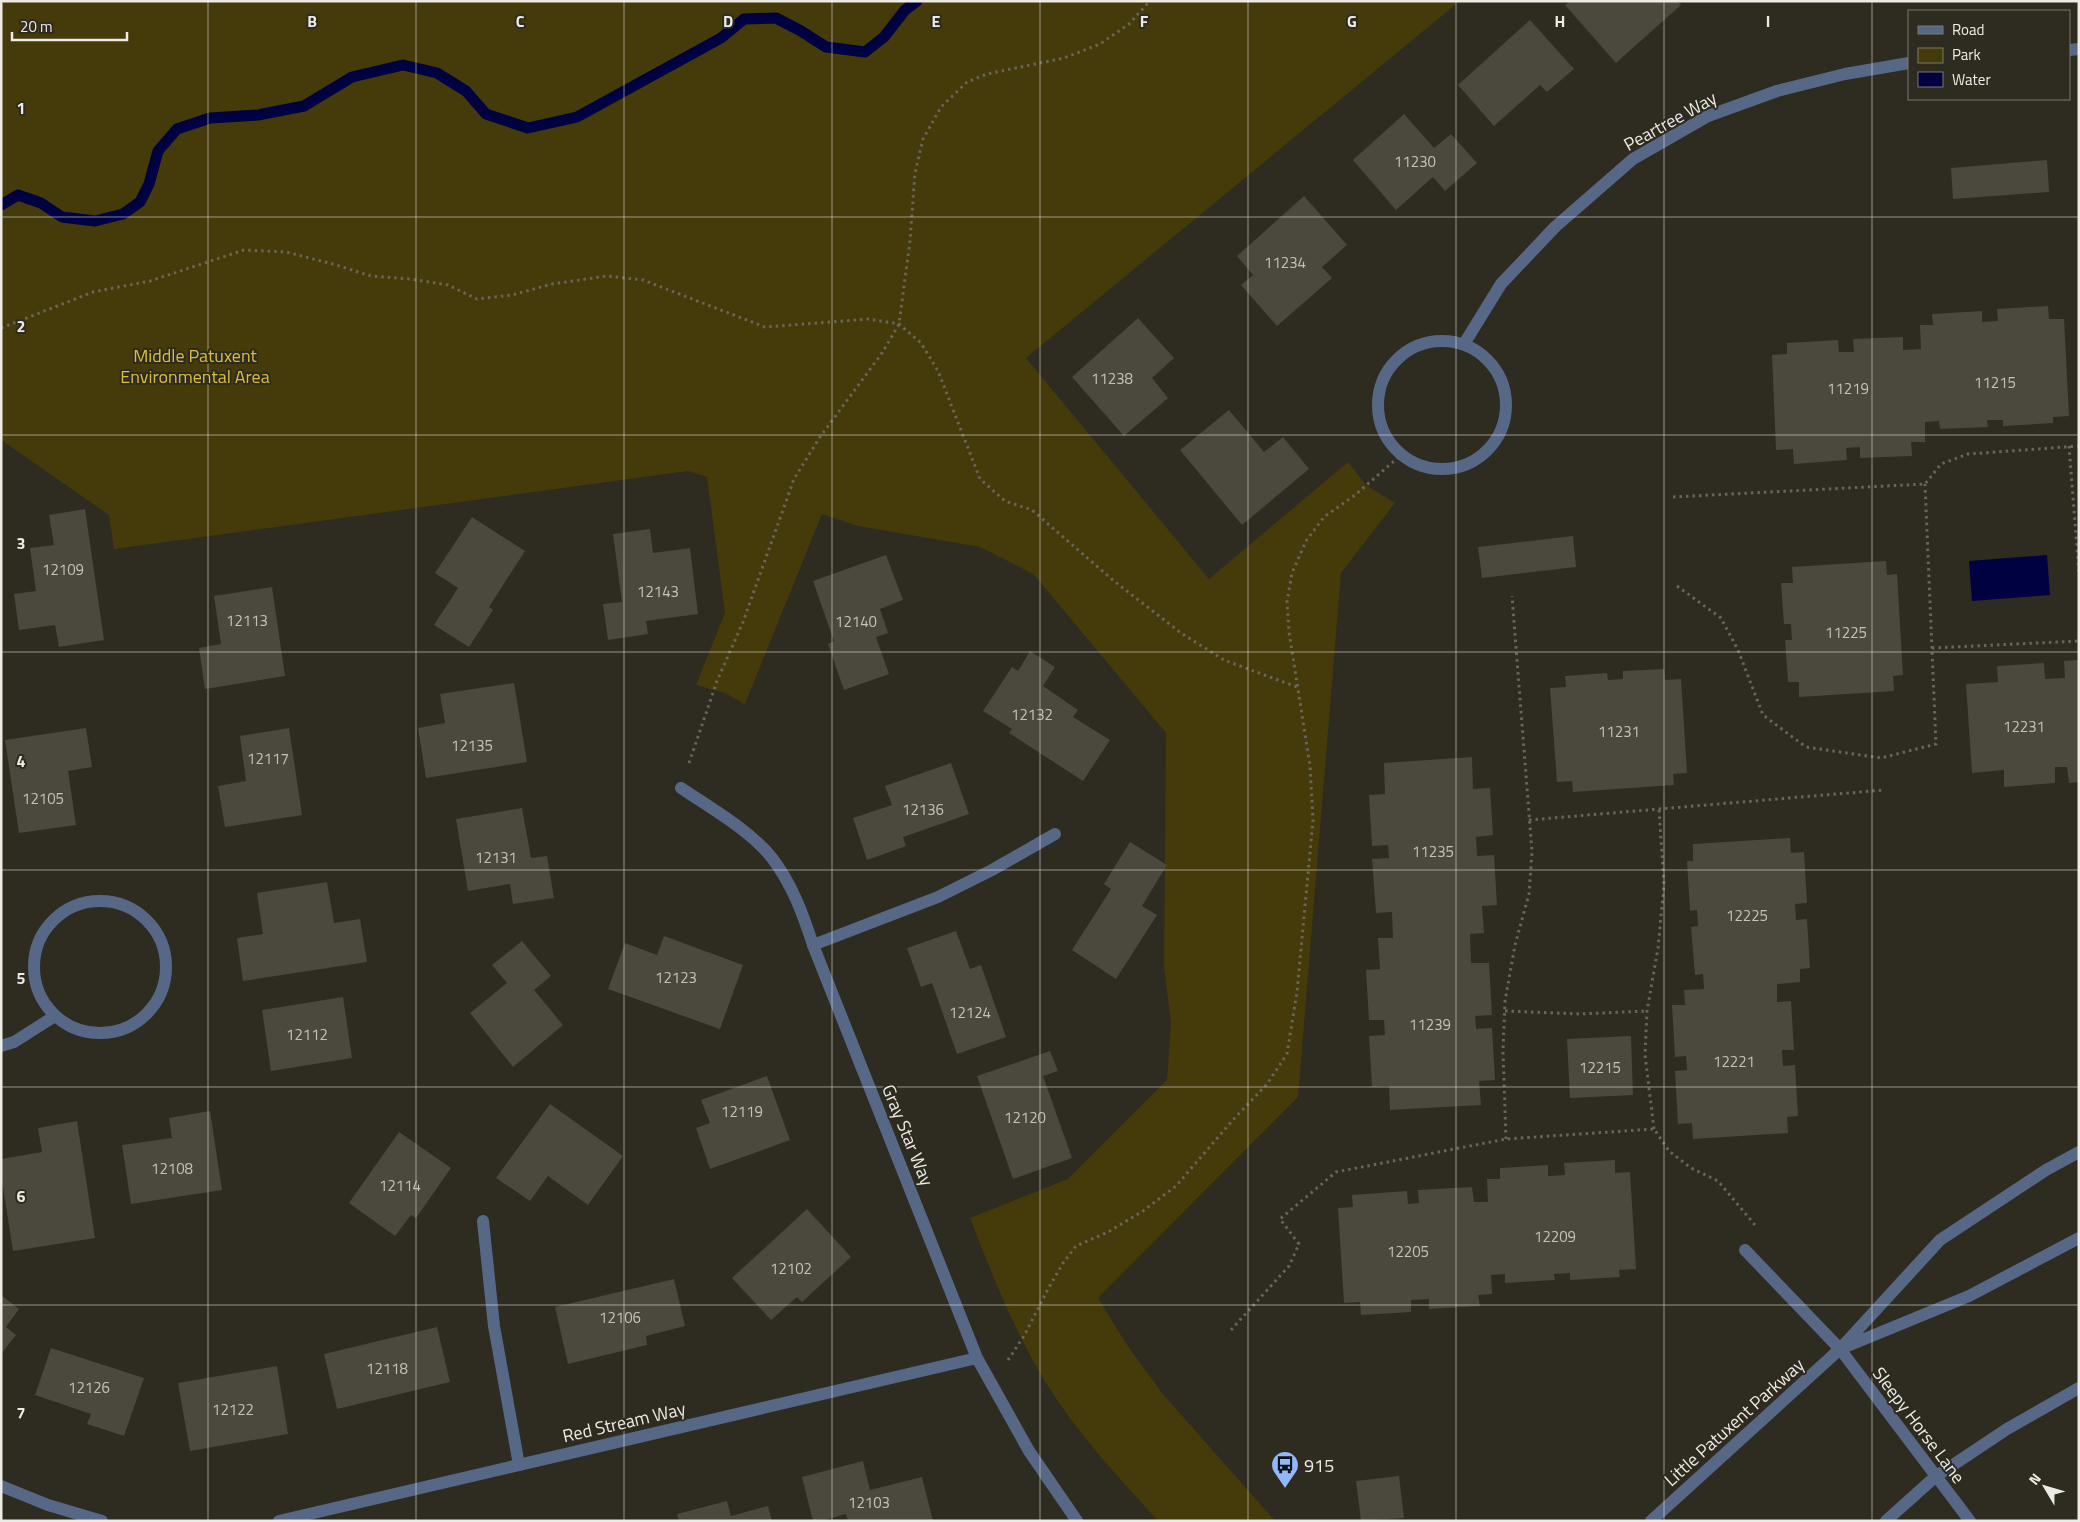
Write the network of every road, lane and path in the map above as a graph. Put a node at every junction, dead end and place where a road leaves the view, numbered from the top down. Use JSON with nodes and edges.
{"nodes":[{"id":1,"x":1150,"y":1,"type":"edge"},
{"id":2,"x":1908,"y":63,"type":"edge"},
{"id":3,"x":898,"y":324,"type":"junction"},
{"id":4,"x":1,"y":328,"type":"edge"},
{"id":5,"x":1464,"y":344,"type":"junction"},
{"id":6,"x":2069,"y":446,"type":"junction"},
{"id":7,"x":2079,"y":446,"type":"edge"},
{"id":8,"x":1401,"y":455,"type":"junction"},
{"id":9,"x":1925,"y":484,"type":"junction"},
{"id":10,"x":1673,"y":497,"type":"dead end"},
{"id":11,"x":2079,"y":574,"type":"edge"},
{"id":12,"x":1678,"y":586,"type":"dead end"},
{"id":13,"x":1512,"y":596,"type":"dead end"},
{"id":14,"x":2079,"y":641,"type":"edge"},
{"id":15,"x":1932,"y":648,"type":"junction"},
{"id":16,"x":1296,"y":686,"type":"junction"},
{"id":17,"x":681,"y":788,"type":"joint"},
{"id":18,"x":1884,"y":790,"type":"dead end"},
{"id":19,"x":1659,"y":809,"type":"junction"},
{"id":20,"x":1529,"y":820,"type":"junction"},
{"id":21,"x":1055,"y":834,"type":"dead end"},
{"id":22,"x":813,"y":945,"type":"junction"},
{"id":23,"x":1504,"y":1011,"type":"junction"},
{"id":24,"x":1648,"y":1011,"type":"junction"},
{"id":25,"x":55,"y":1016,"type":"junction"},
{"id":26,"x":1,"y":1046,"type":"edge"},
{"id":27,"x":1654,"y":1129,"type":"junction"},
{"id":28,"x":1506,"y":1139,"type":"junction"},
{"id":29,"x":2079,"y":1152,"type":"edge"},
{"id":30,"x":483,"y":1221,"type":"dead end"},
{"id":31,"x":1756,"y":1226,"type":"dead end"},
{"id":32,"x":2079,"y":1238,"type":"edge"},
{"id":33,"x":1745,"y":1250,"type":"dead end"},
{"id":34,"x":1231,"y":1330,"type":"dead end"},
{"id":35,"x":1840,"y":1349,"type":"junction"},
{"id":36,"x":978,"y":1358,"type":"junction"},
{"id":37,"x":992,"y":1385,"type":"junction"},
{"id":38,"x":2079,"y":1388,"type":"edge"},
{"id":39,"x":519,"y":1465,"type":"junction"},
{"id":40,"x":1935,"y":1477,"type":"junction"},
{"id":41,"x":1,"y":1486,"type":"edge"},
{"id":42,"x":102,"y":1521,"type":"edge"},
{"id":43,"x":279,"y":1521,"type":"edge"},
{"id":44,"x":1077,"y":1521,"type":"edge"},
{"id":45,"x":1651,"y":1521,"type":"edge"},
{"id":46,"x":1886,"y":1521,"type":"edge"},
{"id":47,"x":1970,"y":1521,"type":"edge"}],
"edges":[{"from":1,"to":3,"type":"path"},
{"from":2,"to":5,"type":"street","name":"Peartree Way"},
{"from":3,"to":4,"type":"path"},
{"from":3,"to":16,"type":"path"},
{"from":3,"to":17,"type":"path"},
{"from":5,"to":8,"type":"street"},
{"from":5,"to":8,"type":"street"},
{"from":6,"to":7,"type":"path"},
{"from":6,"to":9,"type":"path"},
{"from":6,"to":11,"type":"path"},
{"from":8,"to":16,"type":"path"},
{"from":9,"to":10,"type":"path"},
{"from":9,"to":15,"type":"path"},
{"from":12,"to":15,"type":"path"},
{"from":13,"to":20,"type":"path"},
{"from":14,"to":15,"type":"path"},
{"from":16,"to":37,"type":"path"},
{"from":17,"to":22,"type":"street","name":"Gray Star Way"},
{"from":18,"to":19,"type":"path"},
{"from":19,"to":20,"type":"path"},
{"from":19,"to":24,"type":"path"},
{"from":20,"to":23,"type":"path"},
{"from":21,"to":22,"type":"street"},
{"from":22,"to":36,"type":"street","name":"Gray Star Way"},
{"from":23,"to":24,"type":"path"},
{"from":23,"to":28,"type":"path"},
{"from":24,"to":27,"type":"path"},
{"from":25,"to":25,"type":"street"},
{"from":25,"to":26,"type":"street"},
{"from":27,"to":28,"type":"path"},
{"from":27,"to":31,"type":"path"},
{"from":28,"to":34,"type":"path"},
{"from":29,"to":35,"type":"street","name":"Little Patuxent Parkway"},
{"from":30,"to":39,"type":"street"},
{"from":32,"to":35,"type":"street","name":"Little Patuxent Parkway"},
{"from":33,"to":35,"type":"street","name":"Sleepy Horse Lane"},
{"from":35,"to":40,"type":"street","name":"Sleepy Horse Lane"},
{"from":35,"to":45,"type":"street","name":"Little Patuxent Parkway"},
{"from":36,"to":37,"type":"street","name":"Gray Star Way"},
{"from":36,"to":39,"type":"street","name":"Red Stream Way"},
{"from":37,"to":44,"type":"street","name":"Gray Star Way"},
{"from":38,"to":40,"type":"street"},
{"from":39,"to":43,"type":"street","name":"Red Stream Way"},
{"from":40,"to":46,"type":"street"},
{"from":40,"to":47,"type":"street","name":"Sleepy Horse Lane"},
{"from":41,"to":42,"type":"street"}]}
